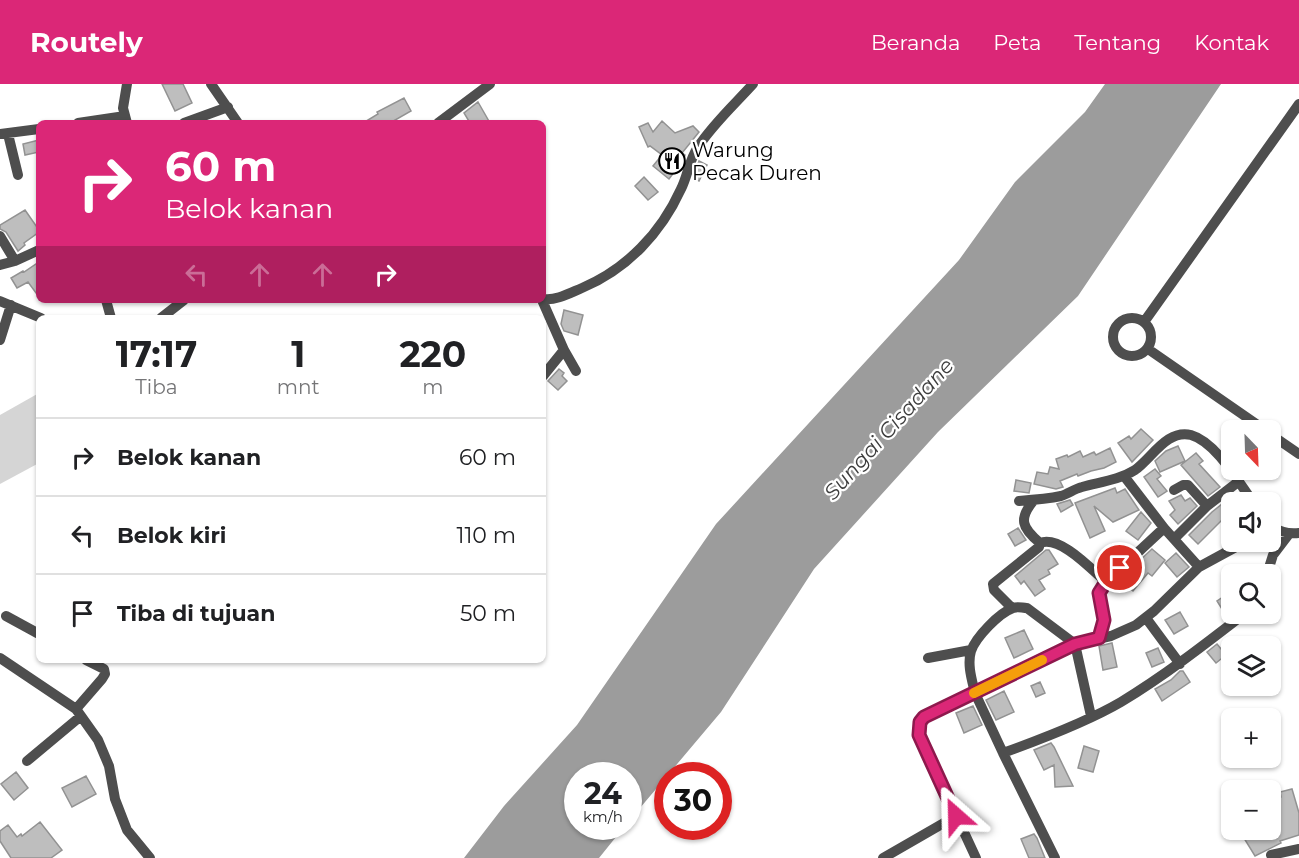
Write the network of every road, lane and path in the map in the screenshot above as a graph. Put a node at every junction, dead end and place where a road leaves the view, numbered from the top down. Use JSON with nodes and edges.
{"nodes":[{"id":1,"x":127,"y":84,"type":"edge"},
{"id":2,"x":211,"y":84,"type":"edge"},
{"id":3,"x":490,"y":84,"type":"edge"},
{"id":4,"x":753,"y":84,"type":"edge"},
{"id":5,"x":1299,"y":104,"type":"edge"},
{"id":6,"x":228,"y":107,"type":"junction"},
{"id":7,"x":126,"y":119,"type":"edge"},
{"id":8,"x":192,"y":120,"type":"edge"},
{"id":9,"x":236,"y":120,"type":"edge"},
{"id":10,"x":442,"y":120,"type":"edge"},
{"id":11,"x":36,"y":129,"type":"edge"},
{"id":12,"x":4,"y":134,"type":"edge"},
{"id":13,"x":18,"y":175,"type":"dead end"},
{"id":14,"x":0,"y":236,"type":"edge"},
{"id":15,"x":36,"y":251,"type":"edge"},
{"id":16,"x":15,"y":261,"type":"junction"},
{"id":17,"x":0,"y":265,"type":"edge"},
{"id":18,"x":546,"y":299,"type":"edge"},
{"id":19,"x":5,"y":303,"type":"edge"},
{"id":20,"x":180,"y":303,"type":"edge"},
{"id":21,"x":545,"y":303,"type":"edge"},
{"id":22,"x":165,"y":315,"type":"edge"},
{"id":23,"x":36,"y":316,"type":"edge"},
{"id":24,"x":1144,"y":322,"type":"junction"},
{"id":25,"x":0,"y":340,"type":"edge"},
{"id":26,"x":1148,"y":349,"type":"junction"},
{"id":27,"x":564,"y":350,"type":"junction"},
{"id":28,"x":576,"y":371,"type":"dead end"},
{"id":29,"x":546,"y":372,"type":"edge"},
{"id":30,"x":1251,"y":420,"type":"edge"},
{"id":31,"x":1281,"y":442,"type":"edge"},
{"id":32,"x":1299,"y":454,"type":"edge"},
{"id":33,"x":1124,"y":476,"type":"junction"},
{"id":34,"x":1238,"y":482,"type":"junction"},
{"id":35,"x":1174,"y":490,"type":"dead end"},
{"id":36,"x":1246,"y":492,"type":"edge"},
{"id":37,"x":1034,"y":500,"type":"junction"},
{"id":38,"x":1019,"y":501,"type":"dead end"},
{"id":39,"x":1207,"y":506,"type":"junction"},
{"id":40,"x":1164,"y":528,"type":"junction"},
{"id":41,"x":1294,"y":534,"type":"edge"},
{"id":42,"x":1174,"y":539,"type":"junction"},
{"id":43,"x":1040,"y":543,"type":"junction"},
{"id":44,"x":1227,"y":552,"type":"edge"},
{"id":45,"x":1270,"y":564,"type":"edge"},
{"id":46,"x":1199,"y":567,"type":"junction"},
{"id":47,"x":1106,"y":582,"type":"junction"},
{"id":48,"x":1012,"y":608,"type":"junction"},
{"id":49,"x":6,"y":616,"type":"dead end"},
{"id":50,"x":1146,"y":618,"type":"junction"},
{"id":51,"x":1231,"y":624,"type":"edge"},
{"id":52,"x":36,"y":632,"type":"edge"},
{"id":53,"x":1099,"y":638,"type":"junction"},
{"id":54,"x":1075,"y":644,"type":"junction"},
{"id":55,"x":971,"y":650,"type":"junction"},
{"id":56,"x":0,"y":658,"type":"edge"},
{"id":57,"x":928,"y":658,"type":"dead end"},
{"id":58,"x":93,"y":663,"type":"edge"},
{"id":59,"x":1180,"y":664,"type":"junction"},
{"id":60,"x":975,"y":693,"type":"junction"},
{"id":61,"x":79,"y":713,"type":"junction"},
{"id":62,"x":1090,"y":716,"type":"junction"},
{"id":63,"x":1003,"y":753,"type":"junction"},
{"id":64,"x":27,"y":761,"type":"dead end"},
{"id":65,"x":956,"y":816,"type":"junction"},
{"id":66,"x":1299,"y":849,"type":"edge"},
{"id":67,"x":1271,"y":855,"type":"dead end"},
{"id":68,"x":150,"y":858,"type":"edge"},
{"id":69,"x":883,"y":858,"type":"edge"},
{"id":70,"x":976,"y":858,"type":"edge"},
{"id":71,"x":1055,"y":858,"type":"edge"}],
"edges":[{"from":1,"to":7,"type":"street"},
{"from":2,"to":6,"type":"street"},
{"from":3,"to":10,"type":"street"},
{"from":4,"to":18,"type":"street"},
{"from":5,"to":24,"type":"street"},
{"from":6,"to":8,"type":"street"},
{"from":6,"to":9,"type":"street"},
{"from":11,"to":12,"type":"street"},
{"from":12,"to":13,"type":"street"},
{"from":14,"to":16,"type":"street"},
{"from":15,"to":16,"type":"street"},
{"from":16,"to":17,"type":"street"},
{"from":19,"to":23,"type":"street"},
{"from":19,"to":25,"type":"street"},
{"from":20,"to":22,"type":"street"},
{"from":21,"to":27,"type":"street"},
{"from":24,"to":26,"type":"street"},
{"from":24,"to":26,"type":"street"},
{"from":26,"to":30,"type":"street"},
{"from":27,"to":28,"type":"street"},
{"from":27,"to":29,"type":"street"},
{"from":31,"to":32,"type":"street"},
{"from":33,"to":34,"type":"street"},
{"from":33,"to":37,"type":"street"},
{"from":33,"to":40,"type":"street"},
{"from":34,"to":36,"type":"street"},
{"from":34,"to":39,"type":"street"},
{"from":35,"to":39,"type":"street"},
{"from":37,"to":38,"type":"street"},
{"from":37,"to":43,"type":"street"},
{"from":39,"to":42,"type":"street"},
{"from":40,"to":42,"type":"street"},
{"from":40,"to":47,"type":"street"},
{"from":41,"to":45,"type":"street"},
{"from":42,"to":46,"type":"street"},
{"from":43,"to":47,"type":"street"},
{"from":43,"to":48,"type":"street"},
{"from":44,"to":46,"type":"street"},
{"from":46,"to":50,"type":"street"},
{"from":47,"to":53,"type":"street"},
{"from":48,"to":54,"type":"street"},
{"from":48,"to":55,"type":"street"},
{"from":49,"to":52,"type":"street"},
{"from":50,"to":53,"type":"street"},
{"from":50,"to":59,"type":"street"},
{"from":51,"to":59,"type":"street"},
{"from":53,"to":54,"type":"street"},
{"from":54,"to":60,"type":"street"},
{"from":54,"to":62,"type":"street"},
{"from":55,"to":57,"type":"street"},
{"from":55,"to":60,"type":"street"},
{"from":56,"to":61,"type":"street"},
{"from":58,"to":61,"type":"street"},
{"from":59,"to":62,"type":"street"},
{"from":60,"to":63,"type":"street"},
{"from":60,"to":65,"type":"street"},
{"from":61,"to":64,"type":"street"},
{"from":61,"to":68,"type":"street"},
{"from":62,"to":63,"type":"street"},
{"from":63,"to":71,"type":"street"},
{"from":65,"to":69,"type":"street"},
{"from":65,"to":70,"type":"street"},
{"from":66,"to":67,"type":"street"}]}
